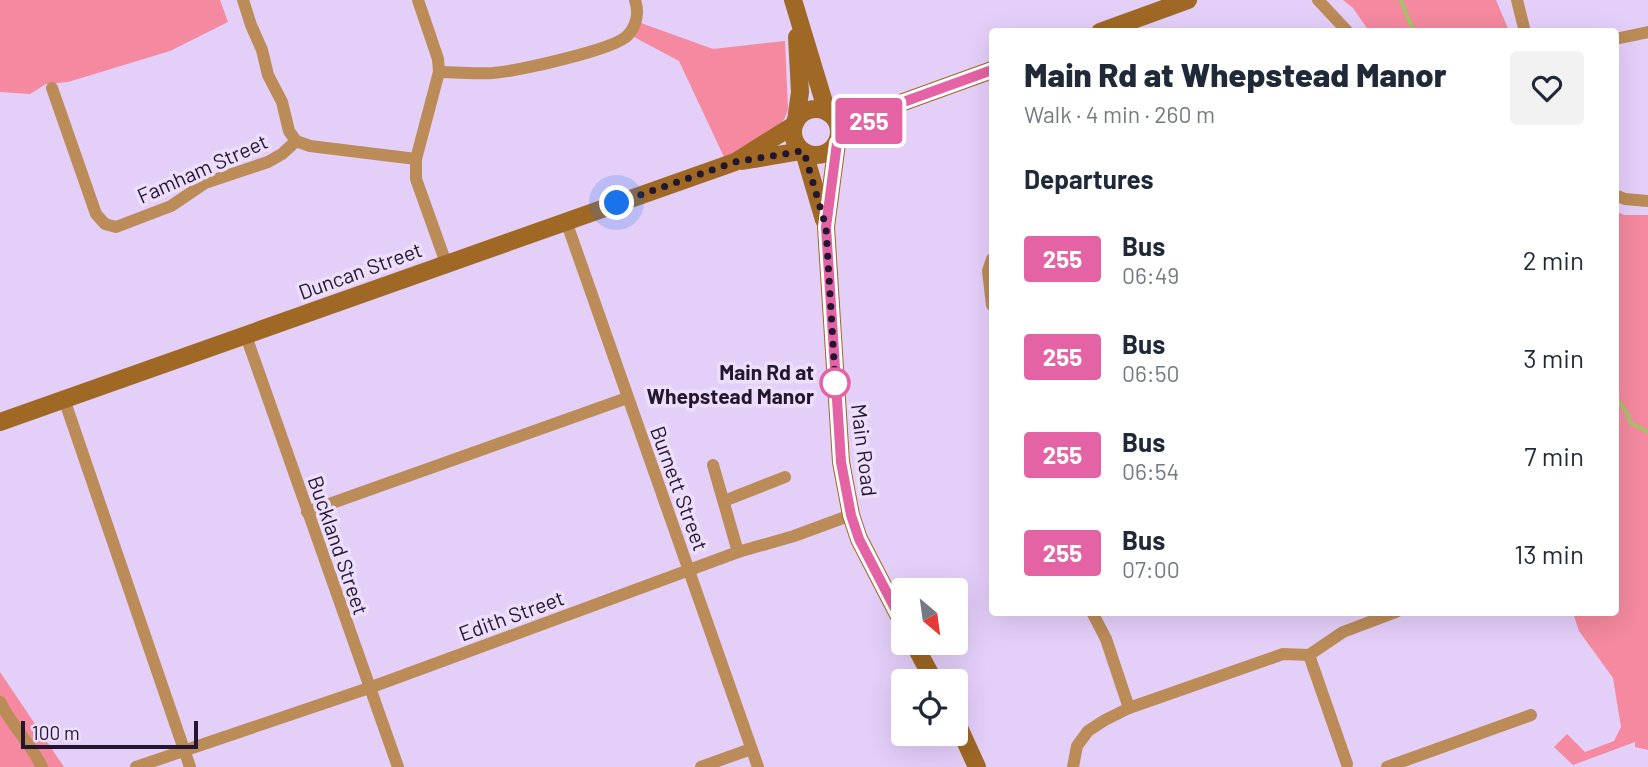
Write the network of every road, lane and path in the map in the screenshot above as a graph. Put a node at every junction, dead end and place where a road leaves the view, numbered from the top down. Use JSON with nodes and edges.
{"nodes":[{"id":1,"x":243,"y":0,"type":"edge"},
{"id":2,"x":418,"y":0,"type":"edge"},
{"id":3,"x":635,"y":0,"type":"edge"},
{"id":4,"x":1188,"y":0,"type":"edge"},
{"id":5,"x":1318,"y":0,"type":"edge"},
{"id":6,"x":1517,"y":0,"type":"edge"},
{"id":7,"x":794,"y":6,"type":"edge"},
{"id":8,"x":1111,"y":28,"type":"edge"},
{"id":9,"x":1345,"y":28,"type":"edge"},
{"id":10,"x":1524,"y":28,"type":"edge"},
{"id":11,"x":1648,"y":32,"type":"edge"},
{"id":12,"x":1619,"y":38,"type":"edge"},
{"id":13,"x":989,"y":71,"type":"edge"},
{"id":14,"x":439,"y":72,"type":"junction"},
{"id":15,"x":52,"y":88,"type":"dead end"},
{"id":16,"x":884,"y":109,"type":"junction"},
{"id":17,"x":829,"y":113,"type":"junction"},
{"id":18,"x":795,"y":123,"type":"junction"},
{"id":19,"x":296,"y":141,"type":"junction"},
{"id":20,"x":838,"y":142,"type":"junction"},
{"id":21,"x":803,"y":151,"type":"junction"},
{"id":22,"x":416,"y":159,"type":"junction"},
{"id":23,"x":735,"y":162,"type":"junction"},
{"id":24,"x":1619,"y":197,"type":"edge"},
{"id":25,"x":1648,"y":201,"type":"edge"},
{"id":26,"x":566,"y":221,"type":"junction"},
{"id":27,"x":826,"y":227,"type":"junction"},
{"id":28,"x":446,"y":263,"type":"junction"},
{"id":29,"x":246,"y":336,"type":"junction"},
{"id":30,"x":627,"y":398,"type":"junction"},
{"id":31,"x":64,"y":399,"type":"junction"},
{"id":32,"x":0,"y":422,"type":"edge"},
{"id":33,"x":713,"y":465,"type":"dead end"},
{"id":34,"x":785,"y":477,"type":"dead end"},
{"id":35,"x":724,"y":501,"type":"junction"},
{"id":36,"x":307,"y":512,"type":"junction"},
{"id":37,"x":851,"y":515,"type":"junction"},
{"id":38,"x":738,"y":552,"type":"junction"},
{"id":39,"x":689,"y":570,"type":"junction"},
{"id":40,"x":891,"y":602,"type":"edge"},
{"id":41,"x":1094,"y":616,"type":"edge"},
{"id":42,"x":1385,"y":616,"type":"edge"},
{"id":43,"x":1309,"y":655,"type":"junction"},
{"id":44,"x":369,"y":688,"type":"junction"},
{"id":45,"x":0,"y":702,"type":"edge"},
{"id":46,"x":1129,"y":708,"type":"junction"},
{"id":47,"x":1531,"y":715,"type":"dead end"},
{"id":48,"x":969,"y":747,"type":"joint"},
{"id":49,"x":751,"y":749,"type":"junction"},
{"id":50,"x":183,"y":750,"type":"junction"},
{"id":51,"x":1348,"y":766,"type":"edge"},
{"id":52,"x":42,"y":767,"type":"edge"},
{"id":53,"x":136,"y":767,"type":"edge"},
{"id":54,"x":190,"y":767,"type":"edge"},
{"id":55,"x":398,"y":767,"type":"edge"},
{"id":56,"x":701,"y":767,"type":"edge"},
{"id":57,"x":758,"y":767,"type":"edge"},
{"id":58,"x":977,"y":767,"type":"edge"},
{"id":59,"x":984,"y":767,"type":"edge"},
{"id":60,"x":1073,"y":767,"type":"edge"},
{"id":61,"x":1387,"y":767,"type":"edge"}],
"edges":[{"from":1,"to":19,"type":"street"},
{"from":2,"to":14,"type":"street"},
{"from":3,"to":14,"type":"street"},
{"from":4,"to":8,"type":"street"},
{"from":5,"to":9,"type":"street"},
{"from":6,"to":10,"type":"street"},
{"from":7,"to":17,"type":"street"},
{"from":7,"to":18,"type":"street"},
{"from":11,"to":12,"type":"street"},
{"from":13,"to":16,"type":"street"},
{"from":14,"to":22,"type":"street"},
{"from":15,"to":19,"type":"street","name":"Famham Street"},
{"from":16,"to":17,"type":"street"},
{"from":16,"to":20,"type":"street"},
{"from":17,"to":18,"type":"street"},
{"from":17,"to":20,"type":"street"},
{"from":18,"to":21,"type":"street"},
{"from":18,"to":23,"type":"street","name":"Duncan Street"},
{"from":19,"to":22,"type":"street","name":"Famham Street"},
{"from":20,"to":21,"type":"street"},
{"from":20,"to":27,"type":"street","name":"Main Road"},
{"from":21,"to":23,"type":"street","name":"Duncan Street"},
{"from":21,"to":27,"type":"street","name":"Main Road"},
{"from":22,"to":28,"type":"street"},
{"from":23,"to":26,"type":"street","name":"Duncan Street"},
{"from":24,"to":25,"type":"street"},
{"from":26,"to":28,"type":"street","name":"Duncan Street"},
{"from":26,"to":30,"type":"street","name":"Burnett Street"},
{"from":27,"to":37,"type":"street","name":"Main Road"},
{"from":28,"to":29,"type":"street","name":"Duncan Street"},
{"from":29,"to":31,"type":"street","name":"Duncan Street"},
{"from":29,"to":36,"type":"street","name":"Buckland Street"},
{"from":30,"to":36,"type":"street"},
{"from":30,"to":39,"type":"street","name":"Burnett Street"},
{"from":31,"to":32,"type":"street","name":"Duncan Street"},
{"from":31,"to":50,"type":"street"},
{"from":33,"to":35,"type":"street"},
{"from":34,"to":35,"type":"street"},
{"from":35,"to":38,"type":"street"},
{"from":36,"to":44,"type":"street","name":"Buckland Street"},
{"from":37,"to":38,"type":"street","name":"Edith Street"},
{"from":37,"to":40,"type":"street","name":"Main Road"},
{"from":38,"to":39,"type":"street","name":"Edith Street"},
{"from":39,"to":44,"type":"street","name":"Edith Street"},
{"from":39,"to":49,"type":"street","name":"Burnett Street"},
{"from":41,"to":46,"type":"street"},
{"from":42,"to":43,"type":"street"},
{"from":43,"to":46,"type":"street"},
{"from":43,"to":51,"type":"street"},
{"from":44,"to":50,"type":"street","name":"Edith Street"},
{"from":44,"to":55,"type":"street","name":"Buckland Street"},
{"from":45,"to":52,"type":"street"},
{"from":46,"to":60,"type":"street"},
{"from":47,"to":61,"type":"street"},
{"from":48,"to":58,"type":"street"},
{"from":48,"to":59,"type":"street"},
{"from":49,"to":56,"type":"street"},
{"from":49,"to":57,"type":"street","name":"Burnett Street"},
{"from":50,"to":53,"type":"street","name":"Edith Street"},
{"from":50,"to":54,"type":"street"}]}
